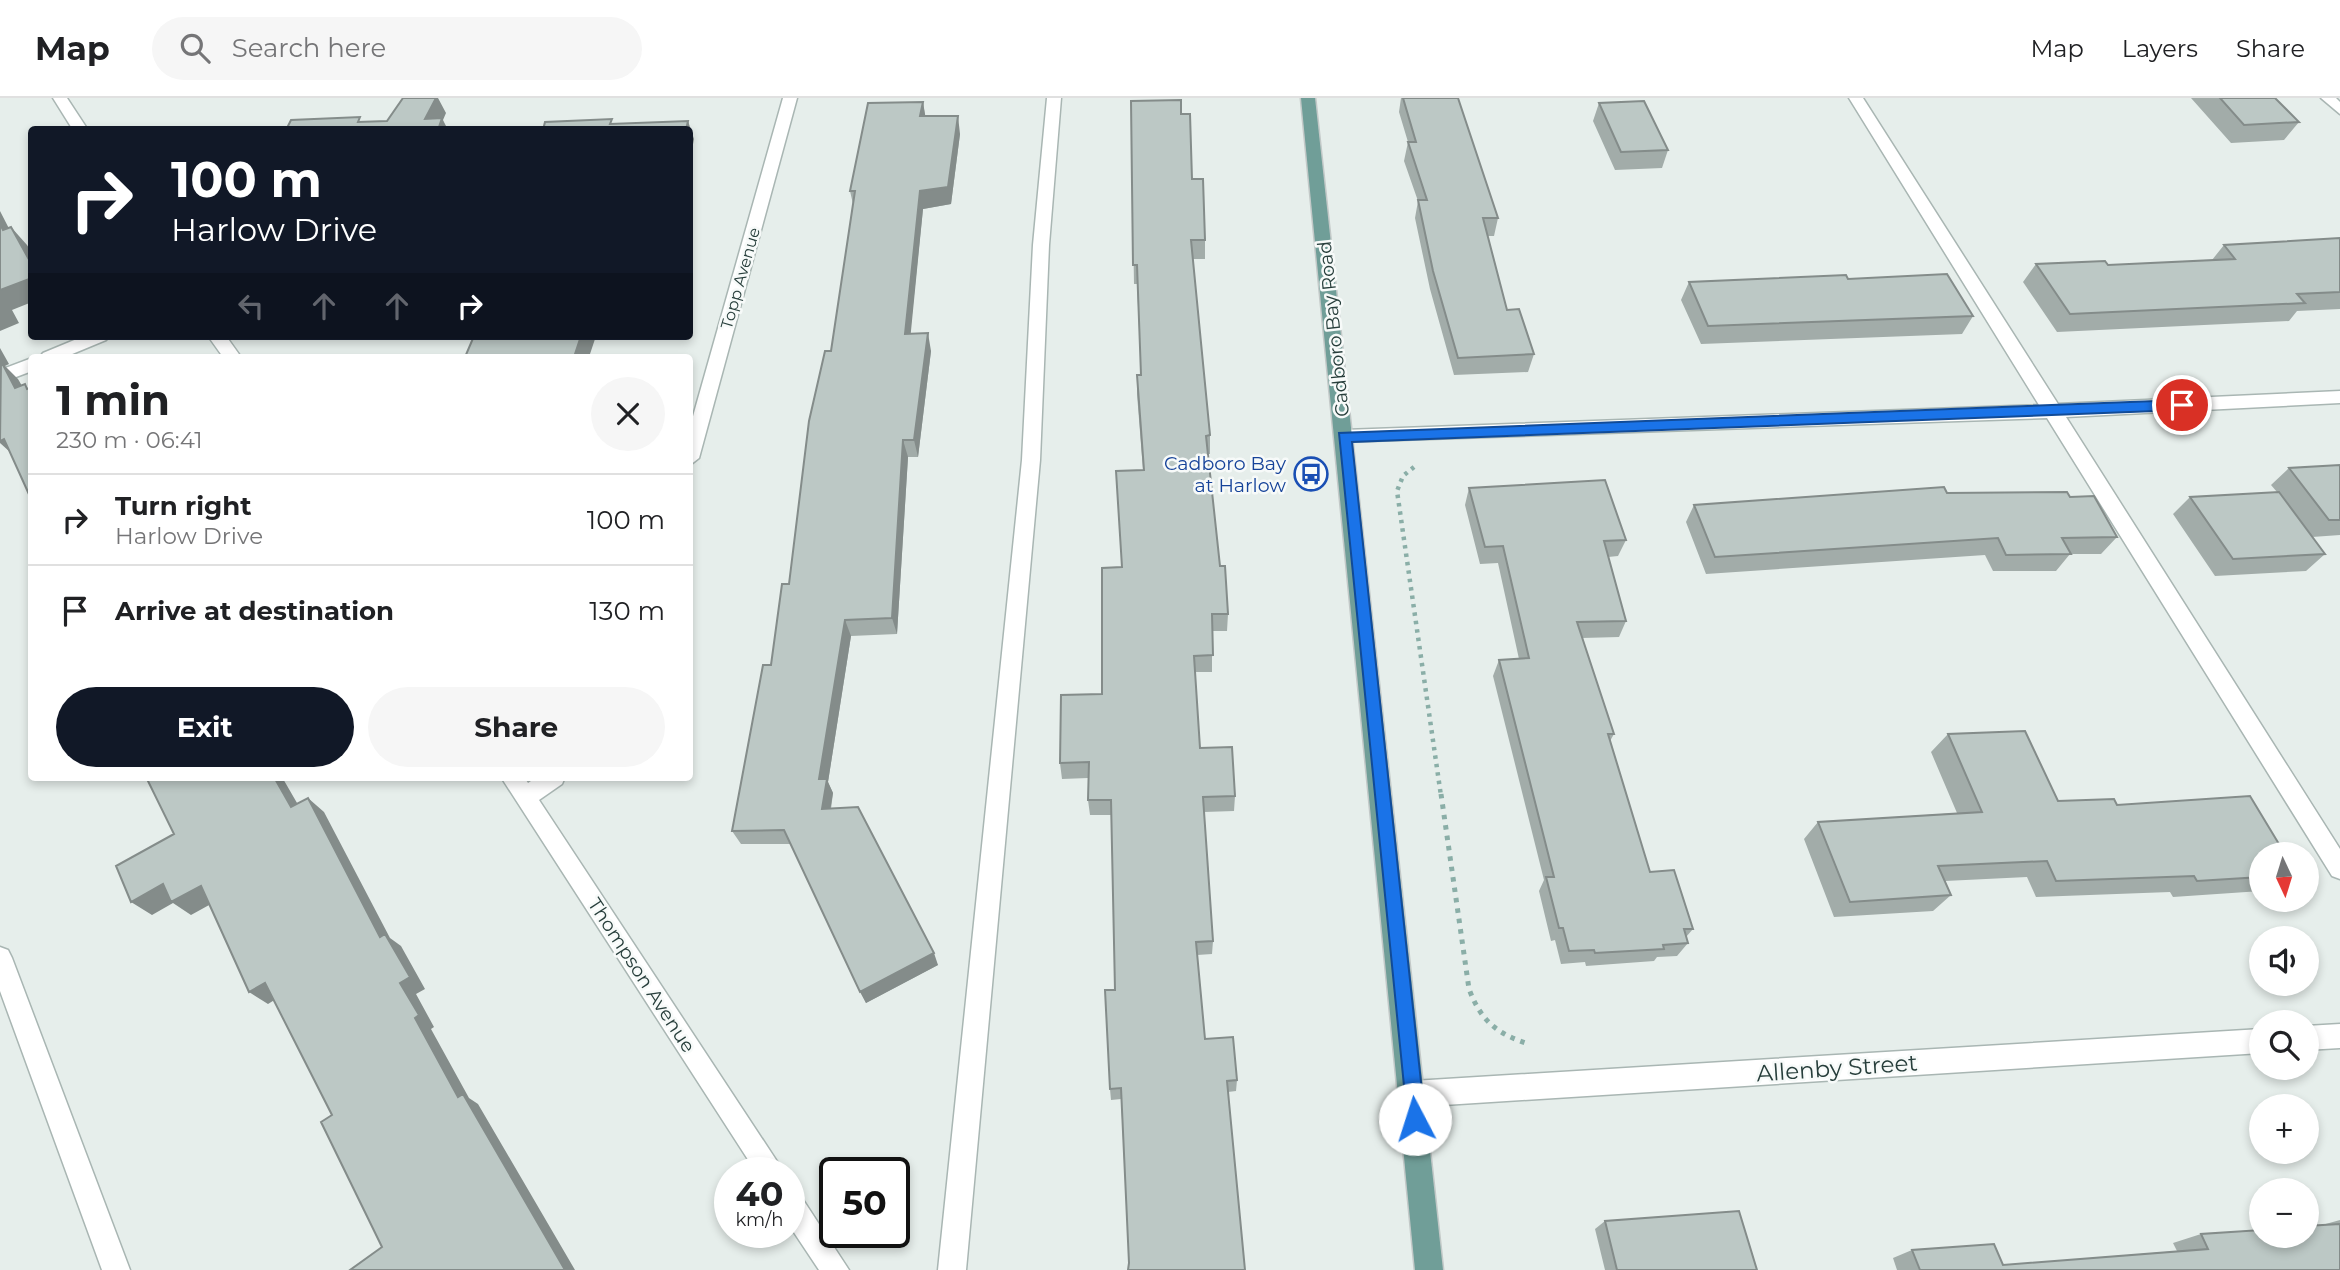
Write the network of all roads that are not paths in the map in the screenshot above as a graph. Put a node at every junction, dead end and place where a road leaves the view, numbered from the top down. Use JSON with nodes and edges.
{"nodes":[{"id":1,"x":60,"y":98,"type":"edge"},
{"id":2,"x":790,"y":98,"type":"edge"},
{"id":3,"x":1055,"y":98,"type":"edge"},
{"id":4,"x":1308,"y":98,"type":"edge"},
{"id":5,"x":1856,"y":98,"type":"edge"},
{"id":6,"x":2328,"y":98,"type":"edge"},
{"id":7,"x":2340,"y":110,"type":"edge"},
{"id":8,"x":78,"y":126,"type":"edge"},
{"id":9,"x":90,"y":340,"type":"edge"},
{"id":10,"x":56,"y":354,"type":"edge"},
{"id":11,"x":28,"y":366,"type":"edge"},
{"id":12,"x":0,"y":377,"type":"edge"},
{"id":13,"x":2340,"y":397,"type":"edge"},
{"id":14,"x":2051,"y":411,"type":"junction"},
{"id":15,"x":1344,"y":437,"type":"junction"},
{"id":16,"x":693,"y":447,"type":"edge"},
{"id":17,"x":540,"y":781,"type":"edge"},
{"id":18,"x":519,"y":787,"type":"edge"},
{"id":19,"x":2340,"y":869,"type":"edge"},
{"id":20,"x":0,"y":958,"type":"edge"},
{"id":21,"x":2340,"y":1036,"type":"edge"},
{"id":22,"x":2319,"y":1037,"type":"edge"},
{"id":23,"x":2249,"y":1042,"type":"edge"},
{"id":24,"x":1413,"y":1094,"type":"junction"},
{"id":25,"x":761,"y":1157,"type":"edge"},
{"id":26,"x":805,"y":1224,"type":"edge"},
{"id":27,"x":117,"y":1270,"type":"edge"},
{"id":28,"x":835,"y":1270,"type":"edge"},
{"id":29,"x":952,"y":1270,"type":"edge"},
{"id":30,"x":1429,"y":1270,"type":"edge"}],
"edges":[{"from":1,"to":8,"type":"street"},
{"from":2,"to":16,"type":"street","name":"Topp Avenue"},
{"from":3,"to":29,"type":"street"},
{"from":4,"to":15,"type":"main road","name":"Cadboro Bay Road"},
{"from":5,"to":14,"type":"street"},
{"from":6,"to":7,"type":"street"},
{"from":9,"to":10,"type":"street"},
{"from":11,"to":12,"type":"street"},
{"from":13,"to":14,"type":"street"},
{"from":14,"to":15,"type":"street"},
{"from":14,"to":19,"type":"street"},
{"from":15,"to":24,"type":"main road","name":"Cadboro Bay Road"},
{"from":17,"to":18,"type":"street"},
{"from":18,"to":25,"type":"street","name":"Thompson Avenue"},
{"from":20,"to":27,"type":"street"},
{"from":21,"to":22,"type":"street"},
{"from":23,"to":24,"type":"street","name":"Allenby Street"},
{"from":24,"to":30,"type":"main road","name":"Cadboro Bay Road"},
{"from":26,"to":28,"type":"street"}]}
